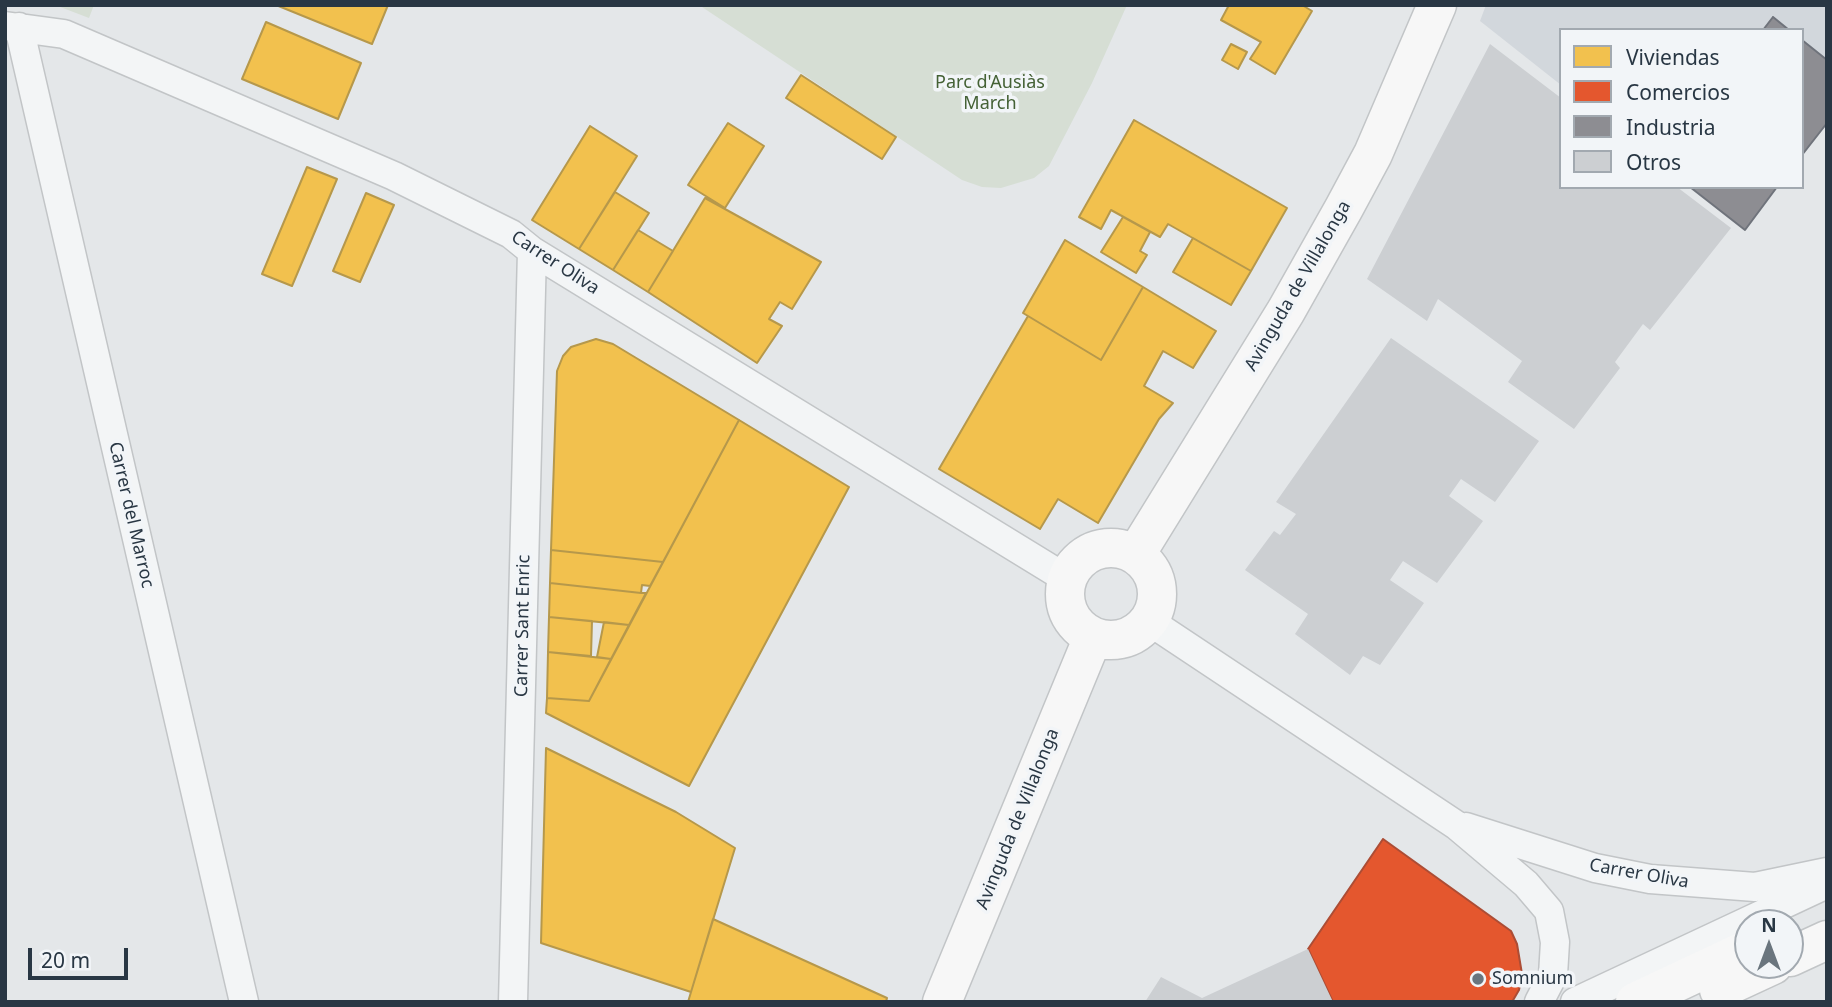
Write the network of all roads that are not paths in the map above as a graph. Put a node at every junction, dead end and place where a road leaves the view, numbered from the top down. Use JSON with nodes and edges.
{"nodes":[{"id":1,"x":1437,"y":5,"type":"edge"},
{"id":2,"x":12,"y":27,"type":"edge"},
{"id":3,"x":532,"y":251,"type":"junction"},
{"id":4,"x":1136,"y":554,"type":"junction"},
{"id":5,"x":1067,"y":579,"type":"junction"},
{"id":6,"x":1149,"y":621,"type":"junction"},
{"id":7,"x":1093,"y":637,"type":"junction"},
{"id":8,"x":1456,"y":825,"type":"junction"},
{"id":9,"x":1827,"y":872,"type":"edge"},
{"id":10,"x":1827,"y":884,"type":"edge"},
{"id":11,"x":1827,"y":912,"type":"edge"},
{"id":12,"x":1804,"y":923,"type":"edge"},
{"id":13,"x":1827,"y":940,"type":"edge"},
{"id":14,"x":1804,"y":951,"type":"edge"},
{"id":15,"x":1734,"y":956,"type":"edge"},
{"id":16,"x":1743,"y":979,"type":"edge"},
{"id":17,"x":244,"y":1002,"type":"edge"},
{"id":18,"x":513,"y":1002,"type":"edge"},
{"id":19,"x":942,"y":1002,"type":"edge"},
{"id":20,"x":1539,"y":1002,"type":"edge"},
{"id":21,"x":1575,"y":1002,"type":"edge"},
{"id":22,"x":1635,"y":1002,"type":"edge"},
{"id":23,"x":1695,"y":1002,"type":"edge"}],
"edges":[{"from":1,"to":4,"type":"street","name":"Avinguda de Villalonga"},
{"from":2,"to":3,"type":"street","name":"Carrer Oliva"},
{"from":2,"to":17,"type":"street","name":"Carrer del Marroc"},
{"from":3,"to":5,"type":"street","name":"Carrer Oliva"},
{"from":3,"to":18,"type":"street","name":"Carrer Sant Enric"},
{"from":4,"to":5,"type":"street"},
{"from":4,"to":6,"type":"street"},
{"from":5,"to":7,"type":"street"},
{"from":6,"to":7,"type":"street"},
{"from":6,"to":8,"type":"street","name":"Carrer Oliva"},
{"from":7,"to":19,"type":"street","name":"Avinguda de Villalonga"},
{"from":8,"to":9,"type":"street","name":"Carrer Oliva"},
{"from":8,"to":20,"type":"street","name":"Carrer Oliva"},
{"from":10,"to":21,"type":"street"},
{"from":11,"to":12,"type":"street"},
{"from":13,"to":14,"type":"street"},
{"from":15,"to":22,"type":"street"},
{"from":16,"to":23,"type":"street"}]}
